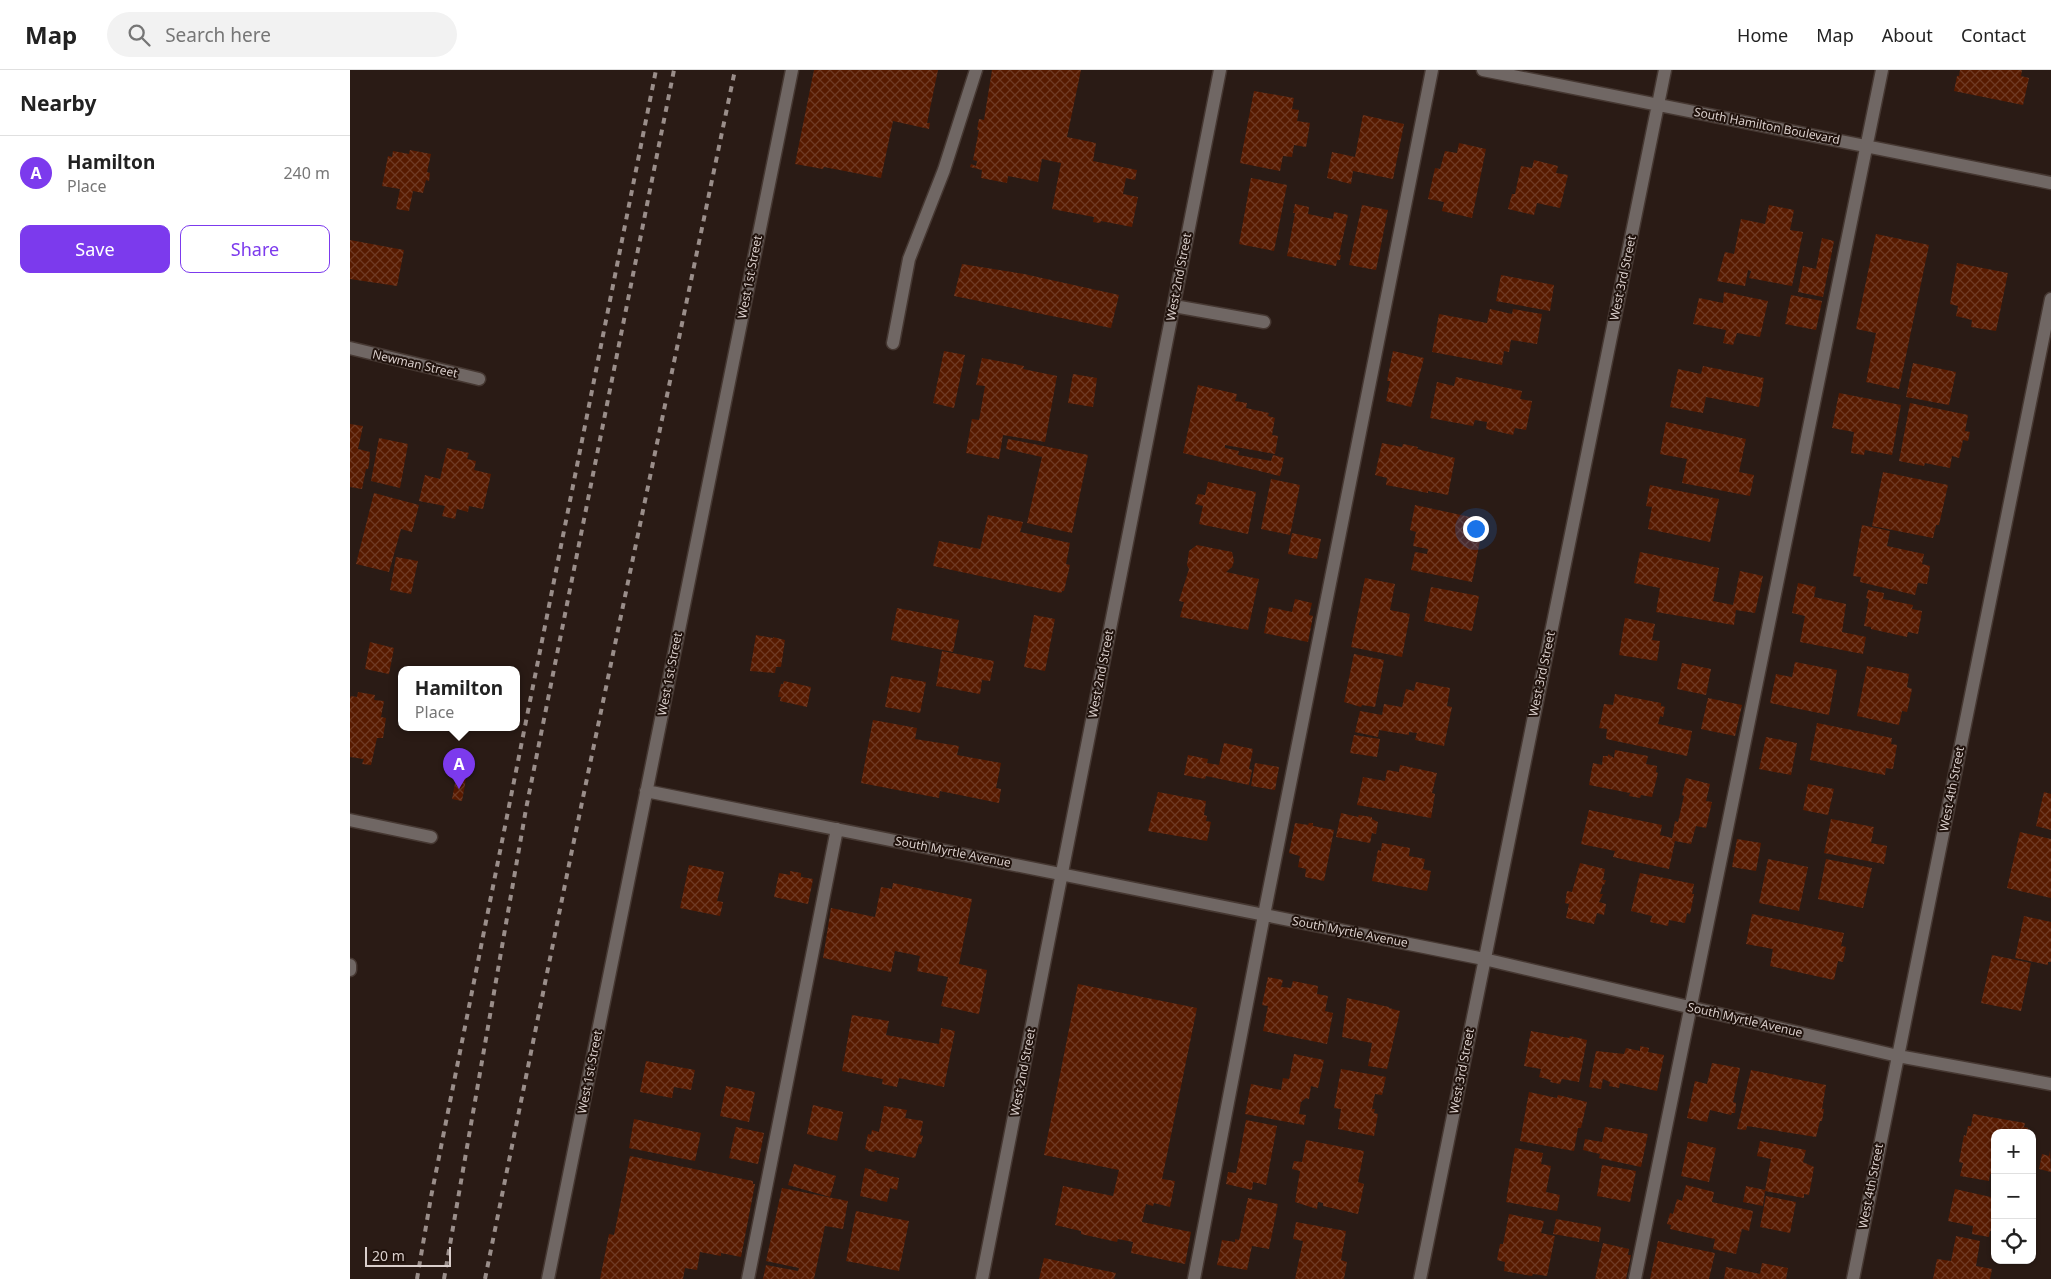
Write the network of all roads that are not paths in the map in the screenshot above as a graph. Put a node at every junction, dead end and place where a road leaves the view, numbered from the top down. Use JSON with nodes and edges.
{"nodes":[{"id":1,"x":792,"y":70,"type":"edge"},
{"id":2,"x":976,"y":70,"type":"edge"},
{"id":3,"x":1220,"y":70,"type":"edge"},
{"id":4,"x":1432,"y":70,"type":"edge"},
{"id":5,"x":1483,"y":70,"type":"edge"},
{"id":6,"x":1665,"y":70,"type":"edge"},
{"id":7,"x":1882,"y":70,"type":"edge"},
{"id":8,"x":1658,"y":104,"type":"junction"},
{"id":9,"x":1867,"y":146,"type":"junction"},
{"id":10,"x":2051,"y":183,"type":"edge"},
{"id":11,"x":2051,"y":300,"type":"edge"},
{"id":12,"x":1174,"y":306,"type":"junction"},
{"id":13,"x":1264,"y":322,"type":"dead end"},
{"id":14,"x":893,"y":343,"type":"dead end"},
{"id":15,"x":350,"y":348,"type":"edge"},
{"id":16,"x":479,"y":379,"type":"dead end"},
{"id":17,"x":646,"y":791,"type":"junction"},
{"id":18,"x":350,"y":820,"type":"edge"},
{"id":19,"x":837,"y":829,"type":"junction"},
{"id":20,"x":431,"y":837,"type":"dead end"},
{"id":21,"x":1062,"y":874,"type":"junction"},
{"id":22,"x":1264,"y":915,"type":"junction"},
{"id":23,"x":1484,"y":959,"type":"junction"},
{"id":24,"x":350,"y":965,"type":"edge"},
{"id":25,"x":350,"y":970,"type":"edge"},
{"id":26,"x":1691,"y":1007,"type":"junction"},
{"id":27,"x":1898,"y":1056,"type":"junction"},
{"id":28,"x":2051,"y":1084,"type":"edge"},
{"id":29,"x":548,"y":1279,"type":"edge"},
{"id":30,"x":748,"y":1279,"type":"edge"},
{"id":31,"x":982,"y":1279,"type":"edge"},
{"id":32,"x":1194,"y":1279,"type":"edge"},
{"id":33,"x":1420,"y":1279,"type":"edge"},
{"id":34,"x":1635,"y":1279,"type":"edge"},
{"id":35,"x":1853,"y":1279,"type":"edge"}],
"edges":[{"from":1,"to":17,"type":"street","name":"West 1st Street"},
{"from":2,"to":14,"type":"street"},
{"from":3,"to":12,"type":"street","name":"West 2nd Street"},
{"from":4,"to":22,"type":"street"},
{"from":5,"to":8,"type":"street","name":"South Hamilton Boulevard"},
{"from":6,"to":8,"type":"street","name":"West 3rd Street"},
{"from":7,"to":9,"type":"street"},
{"from":8,"to":9,"type":"street","name":"South Hamilton Boulevard"},
{"from":8,"to":23,"type":"street","name":"West 3rd Street"},
{"from":9,"to":10,"type":"street","name":"South Hamilton Boulevard"},
{"from":9,"to":26,"type":"street"},
{"from":11,"to":27,"type":"street","name":"West 4th Street"},
{"from":12,"to":13,"type":"street"},
{"from":12,"to":21,"type":"street","name":"West 2nd Street"},
{"from":15,"to":16,"type":"street","name":"Newman Street"},
{"from":17,"to":19,"type":"street","name":"South Myrtle Avenue"},
{"from":17,"to":29,"type":"street","name":"West 1st Street"},
{"from":18,"to":20,"type":"street"},
{"from":19,"to":21,"type":"street","name":"South Myrtle Avenue"},
{"from":19,"to":30,"type":"street"},
{"from":21,"to":22,"type":"street","name":"South Myrtle Avenue"},
{"from":21,"to":31,"type":"street","name":"West 2nd Street"},
{"from":22,"to":23,"type":"street","name":"South Myrtle Avenue"},
{"from":22,"to":32,"type":"street"},
{"from":23,"to":26,"type":"street","name":"South Myrtle Avenue"},
{"from":23,"to":33,"type":"street","name":"West 3rd Street"},
{"from":24,"to":25,"type":"street"},
{"from":26,"to":27,"type":"street","name":"South Myrtle Avenue"},
{"from":26,"to":34,"type":"street"},
{"from":27,"to":28,"type":"street","name":"South Myrtle Avenue"},
{"from":27,"to":35,"type":"street","name":"West 4th Street"}]}
